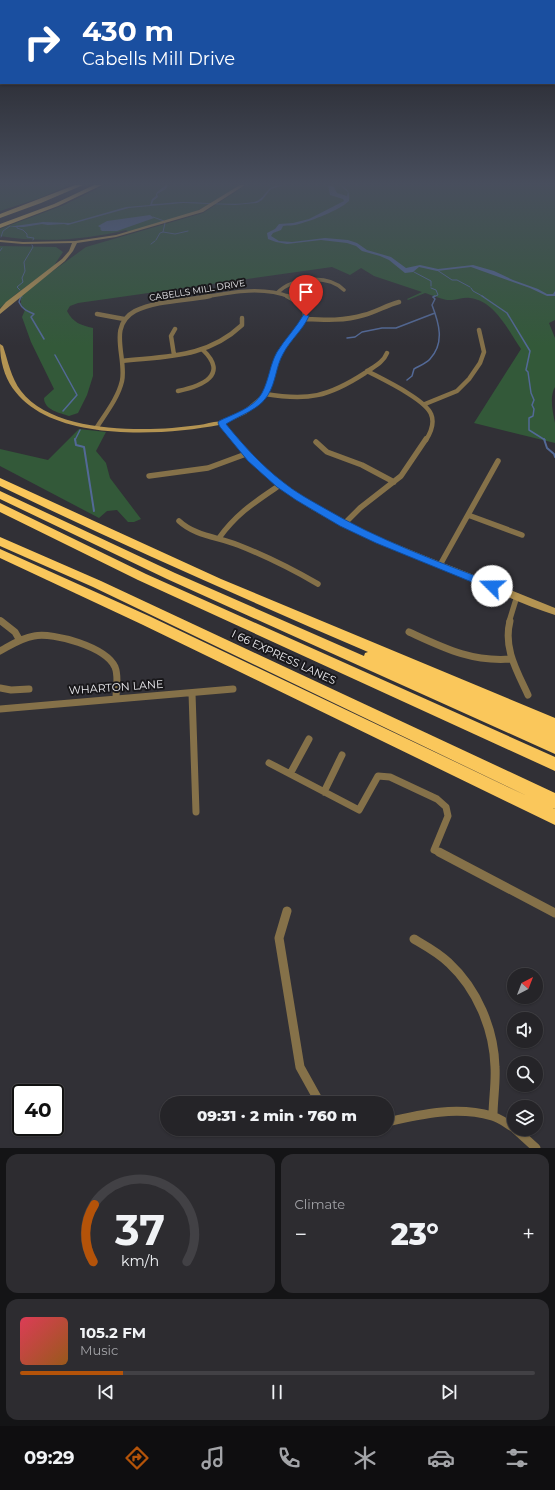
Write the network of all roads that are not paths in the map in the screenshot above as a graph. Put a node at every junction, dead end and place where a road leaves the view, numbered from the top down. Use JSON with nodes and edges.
{"nodes":[{"id":1,"x":96,"y":239,"type":"edge"},
{"id":2,"x":0,"y":241,"type":"edge"},
{"id":3,"x":75,"y":242,"type":"junction"},
{"id":4,"x":344,"y":290,"type":"dead end"},
{"id":5,"x":277,"y":293,"type":"junction"},
{"id":6,"x":399,"y":302,"type":"dead end"},
{"id":7,"x":0,"y":312,"type":"edge"},
{"id":8,"x":97,"y":314,"type":"dead end"},
{"id":9,"x":242,"y":318,"type":"dead end"},
{"id":10,"x":124,"y":319,"type":"junction"},
{"id":11,"x":305,"y":319,"type":"junction"},
{"id":12,"x":175,"y":329,"type":"dead end"},
{"id":13,"x":479,"y":330,"type":"dead end"},
{"id":14,"x":1,"y":350,"type":"edge"},
{"id":15,"x":202,"y":350,"type":"junction"},
{"id":16,"x":387,"y":353,"type":"dead end"},
{"id":17,"x":174,"y":355,"type":"junction"},
{"id":18,"x":122,"y":361,"type":"junction"},
{"id":19,"x":367,"y":371,"type":"junction"},
{"id":20,"x":178,"y":391,"type":"dead end"},
{"id":21,"x":265,"y":394,"type":"junction"},
{"id":22,"x":425,"y":404,"type":"junction"},
{"id":23,"x":221,"y":423,"type":"junction"},
{"id":24,"x":96,"y":427,"type":"junction"},
{"id":25,"x":316,"y":442,"type":"dead end"},
{"id":26,"x":246,"y":454,"type":"junction"},
{"id":27,"x":498,"y":461,"type":"dead end"},
{"id":28,"x":149,"y":476,"type":"dead end"},
{"id":29,"x":0,"y":482,"type":"edge"},
{"id":30,"x":394,"y":482,"type":"junction"},
{"id":31,"x":280,"y":485,"type":"junction"},
{"id":32,"x":0,"y":495,"type":"edge"},
{"id":33,"x":0,"y":499,"type":"edge"},
{"id":34,"x":0,"y":507,"type":"edge"},
{"id":35,"x":31,"y":510,"type":"junction"},
{"id":36,"x":468,"y":515,"type":"junction"},
{"id":37,"x":179,"y":521,"type":"dead end"},
{"id":38,"x":344,"y":524,"type":"junction"},
{"id":39,"x":522,"y":535,"type":"dead end"},
{"id":40,"x":0,"y":536,"type":"edge"},
{"id":41,"x":219,"y":538,"type":"junction"},
{"id":42,"x":0,"y":541,"type":"edge"},
{"id":43,"x":0,"y":553,"type":"edge"},
{"id":44,"x":42,"y":559,"type":"junction"},
{"id":45,"x":440,"y":565,"type":"junction"},
{"id":46,"x":171,"y":576,"type":"junction"},
{"id":47,"x":318,"y":584,"type":"dead end"},
{"id":48,"x":517,"y":596,"type":"junction"},
{"id":49,"x":555,"y":612,"type":"edge"},
{"id":50,"x":0,"y":620,"type":"edge"},
{"id":51,"x":409,"y":632,"type":"dead end"},
{"id":52,"x":19,"y":639,"type":"junction"},
{"id":53,"x":0,"y":651,"type":"edge"},
{"id":54,"x":511,"y":659,"type":"junction"},
{"id":55,"x":0,"y":688,"type":"edge"},
{"id":56,"x":29,"y":689,"type":"dead end"},
{"id":57,"x":233,"y":689,"type":"dead end"},
{"id":58,"x":192,"y":693,"type":"junction"},
{"id":59,"x":528,"y":695,"type":"dead end"},
{"id":60,"x":116,"y":698,"type":"junction"},
{"id":61,"x":0,"y":708,"type":"edge"},
{"id":62,"x":555,"y":725,"type":"edge"},
{"id":63,"x":555,"y":735,"type":"edge"},
{"id":64,"x":309,"y":739,"type":"dead end"},
{"id":65,"x":555,"y":747,"type":"edge"},
{"id":66,"x":342,"y":755,"type":"dead end"},
{"id":67,"x":269,"y":762,"type":"dead end"},
{"id":68,"x":555,"y":764,"type":"edge"},
{"id":69,"x":290,"y":774,"type":"junction"},
{"id":70,"x":324,"y":792,"type":"junction"},
{"id":71,"x":555,"y":801,"type":"edge"},
{"id":72,"x":196,"y":812,"type":"dead end"},
{"id":73,"x":555,"y":817,"type":"edge"},
{"id":74,"x":287,"y":911,"type":"dead end"},
{"id":75,"x":555,"y":913,"type":"edge"},
{"id":76,"x":414,"y":939,"type":"dead end"},
{"id":77,"x":316,"y":1096,"type":"edge"},
{"id":78,"x":493,"y":1116,"type":"junction"},
{"id":79,"x":394,"y":1120,"type":"edge"},
{"id":80,"x":507,"y":1125,"type":"edge"},
{"id":81,"x":524,"y":1136,"type":"edge"},
{"id":82,"x":536,"y":1148,"type":"edge"}],
"edges":[{"from":1,"to":3,"type":"street"},
{"from":2,"to":3,"type":"street"},
{"from":3,"to":7,"type":"street"},
{"from":4,"to":5,"type":"street"},
{"from":5,"to":10,"type":"street","name":"CABELLS MILL DRIVE"},
{"from":5,"to":11,"type":"street","name":"CABELLS MILL DRIVE"},
{"from":6,"to":11,"type":"street"},
{"from":8,"to":10,"type":"street"},
{"from":9,"to":15,"type":"street"},
{"from":10,"to":18,"type":"street"},
{"from":11,"to":21,"type":"street"},
{"from":12,"to":17,"type":"street"},
{"from":13,"to":22,"type":"street"},
{"from":14,"to":24,"type":"street"},
{"from":15,"to":17,"type":"street"},
{"from":15,"to":20,"type":"street"},
{"from":16,"to":19,"type":"street"},
{"from":17,"to":18,"type":"street"},
{"from":18,"to":24,"type":"street"},
{"from":19,"to":21,"type":"street"},
{"from":19,"to":22,"type":"street"},
{"from":21,"to":23,"type":"street"},
{"from":22,"to":30,"type":"street"},
{"from":23,"to":24,"type":"street"},
{"from":23,"to":26,"type":"street"},
{"from":25,"to":30,"type":"street"},
{"from":26,"to":28,"type":"street"},
{"from":26,"to":31,"type":"street"},
{"from":27,"to":36,"type":"street"},
{"from":29,"to":62,"type":"highway"},
{"from":30,"to":38,"type":"street"},
{"from":31,"to":38,"type":"street"},
{"from":31,"to":41,"type":"street"},
{"from":32,"to":35,"type":"highway"},
{"from":33,"to":35,"type":"highway"},
{"from":34,"to":68,"type":"highway","name":"I 66 EXPRESS LANES"},
{"from":35,"to":46,"type":"highway"},
{"from":36,"to":39,"type":"street"},
{"from":36,"to":45,"type":"street"},
{"from":37,"to":41,"type":"street"},
{"from":38,"to":45,"type":"street"},
{"from":40,"to":44,"type":"highway"},
{"from":41,"to":47,"type":"street"},
{"from":42,"to":44,"type":"highway","name":"I 66 EXPRESS LANES"},
{"from":43,"to":73,"type":"highway"},
{"from":44,"to":71,"type":"highway","name":"I 66 EXPRESS LANES"},
{"from":45,"to":48,"type":"street"},
{"from":46,"to":63,"type":"highway"},
{"from":46,"to":65,"type":"highway"},
{"from":48,"to":49,"type":"street"},
{"from":48,"to":54,"type":"street"},
{"from":50,"to":52,"type":"street"},
{"from":51,"to":54,"type":"street"},
{"from":52,"to":53,"type":"street"},
{"from":52,"to":60,"type":"street"},
{"from":54,"to":59,"type":"street"},
{"from":55,"to":56,"type":"street"},
{"from":57,"to":58,"type":"street","name":"WHARTON LANE"},
{"from":58,"to":60,"type":"street","name":"WHARTON LANE"},
{"from":58,"to":72,"type":"street"},
{"from":60,"to":61,"type":"street","name":"WHARTON LANE"},
{"from":64,"to":69,"type":"street"},
{"from":66,"to":70,"type":"street"},
{"from":67,"to":69,"type":"street"},
{"from":69,"to":70,"type":"street"},
{"from":70,"to":75,"type":"street"},
{"from":74,"to":77,"type":"street"},
{"from":76,"to":78,"type":"street"},
{"from":78,"to":79,"type":"street"},
{"from":78,"to":80,"type":"street"},
{"from":81,"to":82,"type":"street"}]}
